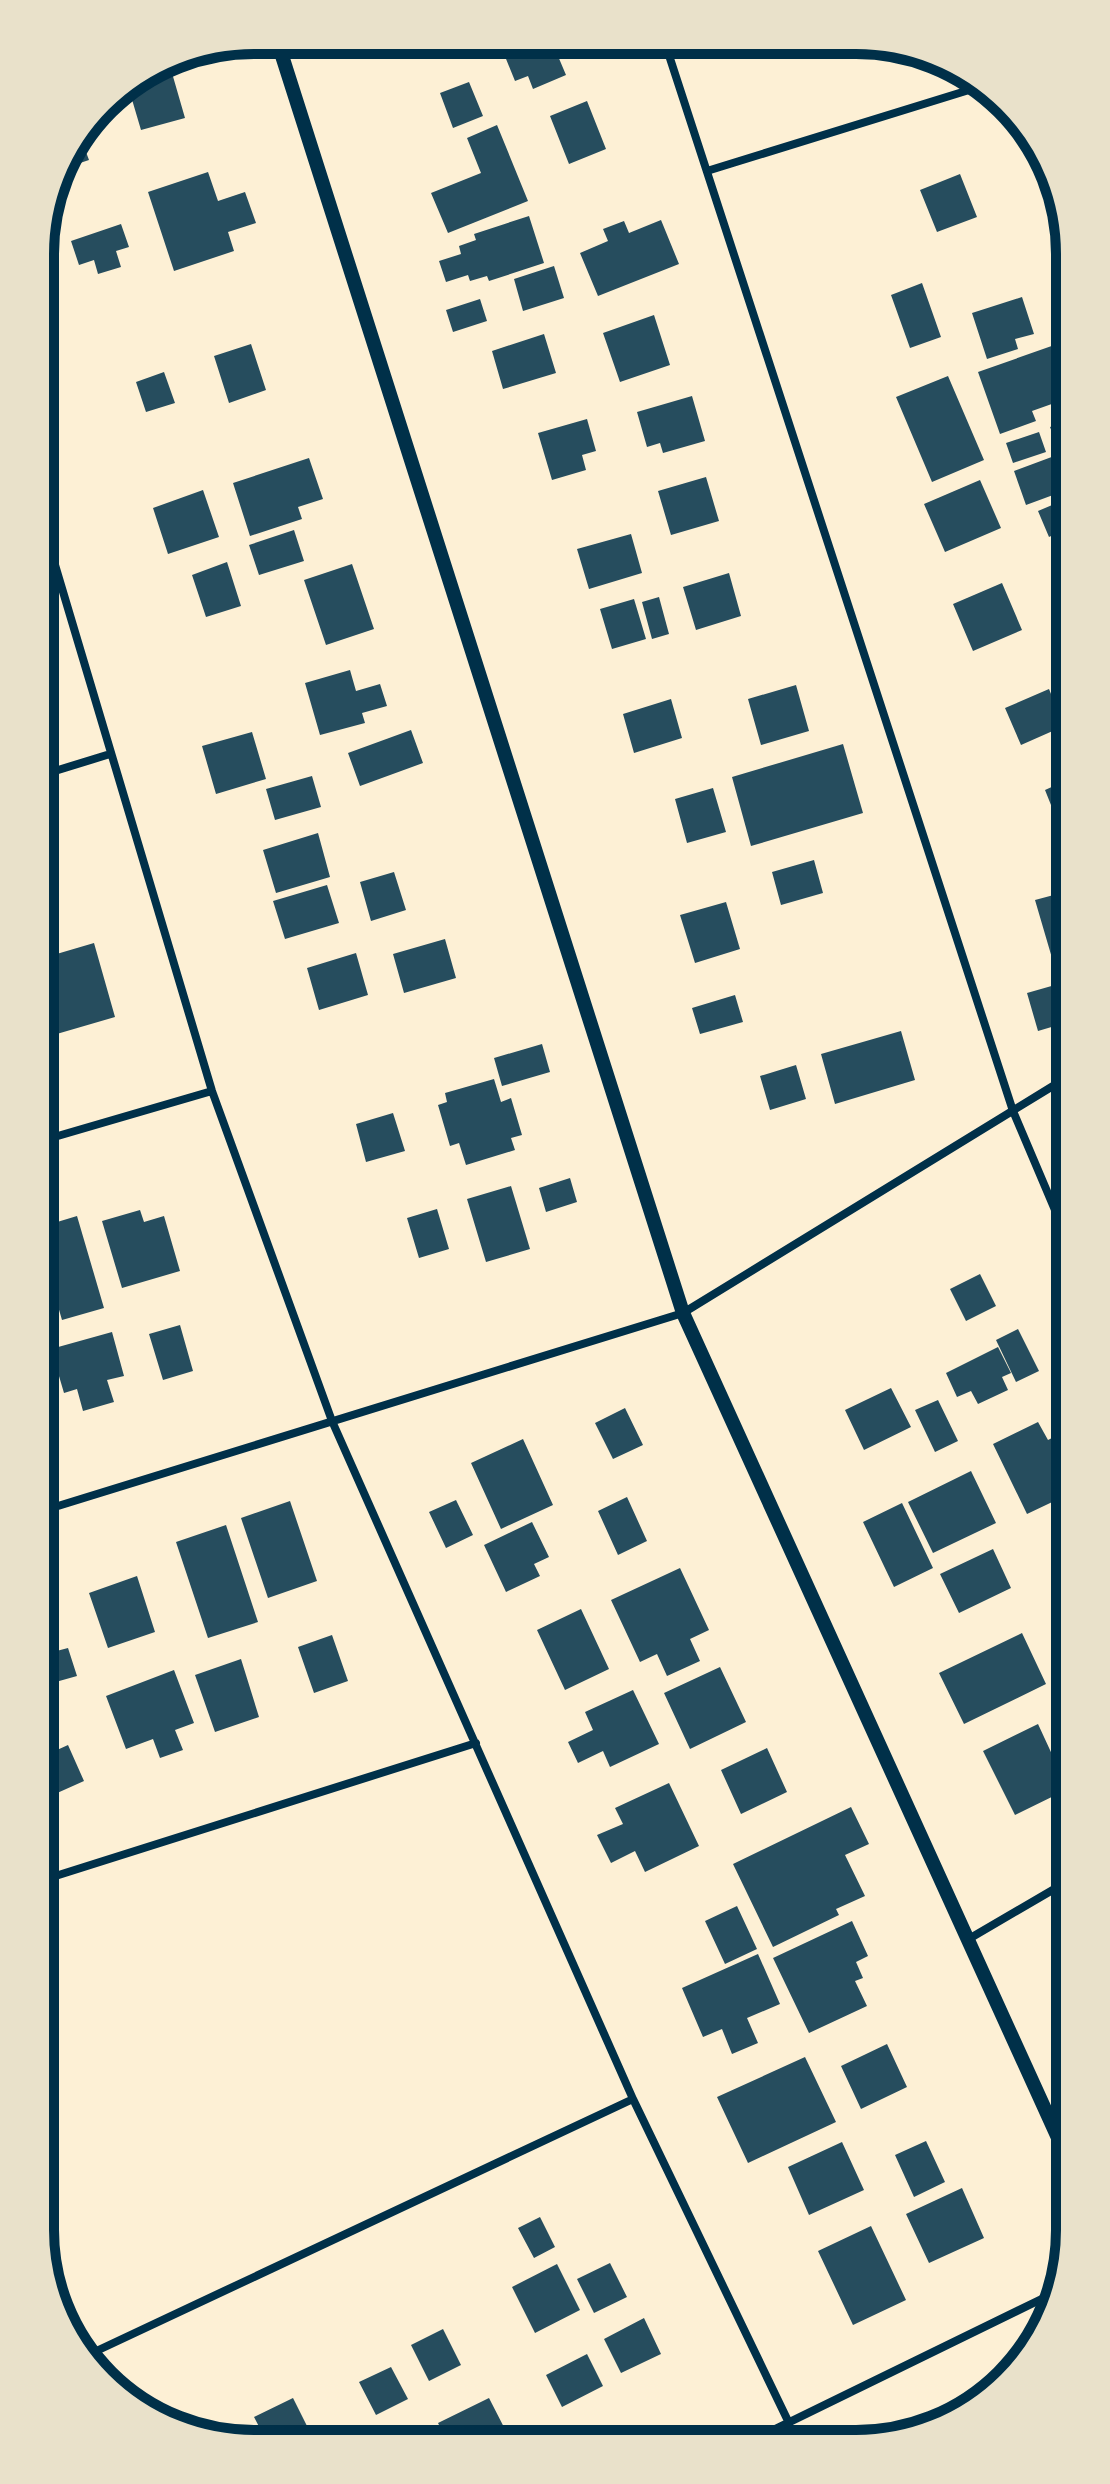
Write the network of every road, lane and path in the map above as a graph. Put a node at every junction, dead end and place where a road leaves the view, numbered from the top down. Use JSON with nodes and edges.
{"nodes":[{"id":1,"x":281,"y":54,"type":"edge"},
{"id":2,"x":669,"y":54,"type":"edge"},
{"id":3,"x":970,"y":90,"type":"edge"},
{"id":4,"x":707,"y":171,"type":"junction"},
{"id":5,"x":54,"y":562,"type":"edge"},
{"id":6,"x":110,"y":754,"type":"junction"},
{"id":7,"x":54,"y":771,"type":"edge"},
{"id":8,"x":1056,"y":1084,"type":"edge"},
{"id":9,"x":212,"y":1091,"type":"junction"},
{"id":10,"x":1013,"y":1111,"type":"junction"},
{"id":11,"x":54,"y":1137,"type":"edge"},
{"id":12,"x":1056,"y":1212,"type":"edge"},
{"id":13,"x":683,"y":1313,"type":"junction"},
{"id":14,"x":332,"y":1421,"type":"junction"},
{"id":15,"x":54,"y":1507,"type":"edge"},
{"id":16,"x":476,"y":1743,"type":"junction"},
{"id":17,"x":54,"y":1876,"type":"edge"},
{"id":18,"x":1056,"y":1888,"type":"edge"},
{"id":19,"x":967,"y":1940,"type":"junction"},
{"id":20,"x":633,"y":2099,"type":"junction"},
{"id":21,"x":1056,"y":2134,"type":"edge"},
{"id":22,"x":1044,"y":2298,"type":"edge"},
{"id":23,"x":95,"y":2352,"type":"edge"},
{"id":24,"x":789,"y":2423,"type":"junction"},
{"id":25,"x":774,"y":2430,"type":"edge"}],
"edges":[{"from":1,"to":13,"type":"street"},
{"from":2,"to":4,"type":"street"},
{"from":3,"to":4,"type":"street"},
{"from":4,"to":10,"type":"street"},
{"from":5,"to":6,"type":"street"},
{"from":6,"to":7,"type":"street"},
{"from":6,"to":9,"type":"street"},
{"from":8,"to":10,"type":"street"},
{"from":9,"to":11,"type":"street"},
{"from":9,"to":14,"type":"street"},
{"from":10,"to":12,"type":"street"},
{"from":10,"to":13,"type":"street"},
{"from":13,"to":14,"type":"street"},
{"from":13,"to":19,"type":"street"},
{"from":14,"to":15,"type":"street"},
{"from":14,"to":16,"type":"street"},
{"from":16,"to":17,"type":"street"},
{"from":16,"to":20,"type":"street"},
{"from":18,"to":19,"type":"street"},
{"from":19,"to":21,"type":"street"},
{"from":20,"to":23,"type":"street"},
{"from":20,"to":24,"type":"street"},
{"from":22,"to":24,"type":"street"},
{"from":24,"to":25,"type":"street"}]}
